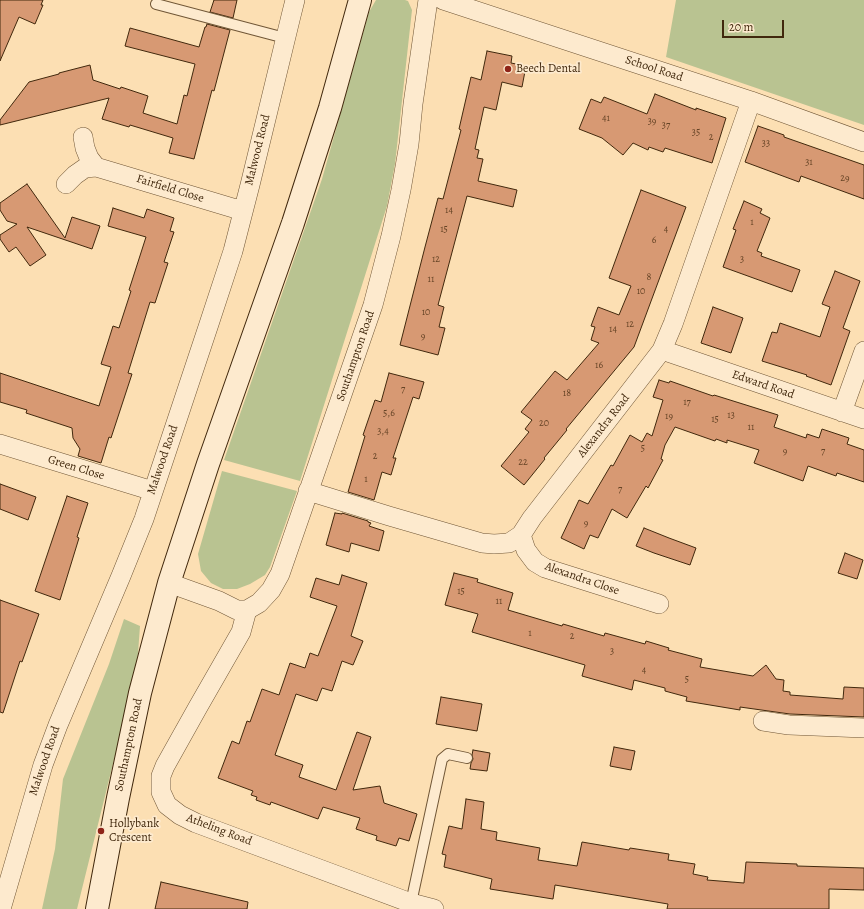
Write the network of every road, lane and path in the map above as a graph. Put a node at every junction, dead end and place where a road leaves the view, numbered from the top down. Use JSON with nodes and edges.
{"nodes":[{"id":1,"x":295,"y":0,"type":"edge"},
{"id":2,"x":360,"y":0,"type":"edge"},
{"id":3,"x":428,"y":0,"type":"edge"},
{"id":4,"x":443,"y":0,"type":"edge"},
{"id":5,"x":156,"y":4,"type":"dead end"},
{"id":6,"x":285,"y":38,"type":"junction"},
{"id":7,"x":751,"y":101,"type":"junction"},
{"id":8,"x":83,"y":137,"type":"dead end"},
{"id":9,"x":864,"y":142,"type":"edge"},
{"id":10,"x":96,"y":167,"type":"junction"},
{"id":11,"x":66,"y":184,"type":"dead end"},
{"id":12,"x":243,"y":211,"type":"junction"},
{"id":13,"x":662,"y":350,"type":"junction"},
{"id":14,"x":864,"y":351,"type":"edge"},
{"id":15,"x":842,"y":412,"type":"junction"},
{"id":16,"x":864,"y":419,"type":"edge"},
{"id":17,"x":0,"y":444,"type":"edge"},
{"id":18,"x":153,"y":491,"type":"junction"},
{"id":19,"x":308,"y":491,"type":"junction"},
{"id":20,"x":521,"y":535,"type":"junction"},
{"id":21,"x":169,"y":583,"type":"junction"},
{"id":22,"x":660,"y":604,"type":"dead end"},
{"id":23,"x":247,"y":610,"type":"junction"},
{"id":24,"x":763,"y":721,"type":"dead end"},
{"id":25,"x":864,"y":728,"type":"edge"},
{"id":26,"x":467,"y":758,"type":"dead end"},
{"id":27,"x":411,"y":903,"type":"junction"},
{"id":28,"x":1,"y":909,"type":"edge"},
{"id":29,"x":97,"y":909,"type":"edge"},
{"id":30,"x":434,"y":909,"type":"edge"}],
"edges":[{"from":1,"to":6,"type":"street","name":"Malwood Road"},
{"from":2,"to":21,"type":"street","name":"Southampton Road"},
{"from":3,"to":19,"type":"street","name":"Southampton Road"},
{"from":4,"to":7,"type":"street","name":"School Road"},
{"from":5,"to":6,"type":"lane"},
{"from":6,"to":12,"type":"street","name":"Malwood Road"},
{"from":7,"to":9,"type":"street","name":"School Road"},
{"from":7,"to":13,"type":"street","name":"Alexandra Road"},
{"from":8,"to":10,"type":"street"},
{"from":10,"to":11,"type":"street"},
{"from":10,"to":12,"type":"street","name":"Fairfield Close"},
{"from":12,"to":18,"type":"street","name":"Malwood Road"},
{"from":13,"to":15,"type":"street","name":"Edward Road"},
{"from":13,"to":20,"type":"street","name":"Alexandra Road"},
{"from":14,"to":15,"type":"street"},
{"from":15,"to":16,"type":"street","name":"Edward Road"},
{"from":17,"to":18,"type":"street","name":"Green Close"},
{"from":18,"to":28,"type":"street","name":"Malwood Road"},
{"from":19,"to":20,"type":"street"},
{"from":19,"to":23,"type":"street","name":"Southampton Road"},
{"from":20,"to":22,"type":"street","name":"Alexandra Close"},
{"from":21,"to":23,"type":"street"},
{"from":21,"to":29,"type":"street","name":"Southampton Road"},
{"from":23,"to":27,"type":"street","name":"Atheling Road"},
{"from":24,"to":25,"type":"street"},
{"from":26,"to":27,"type":"lane"},
{"from":27,"to":30,"type":"street","name":"Atheling Road"}]}
